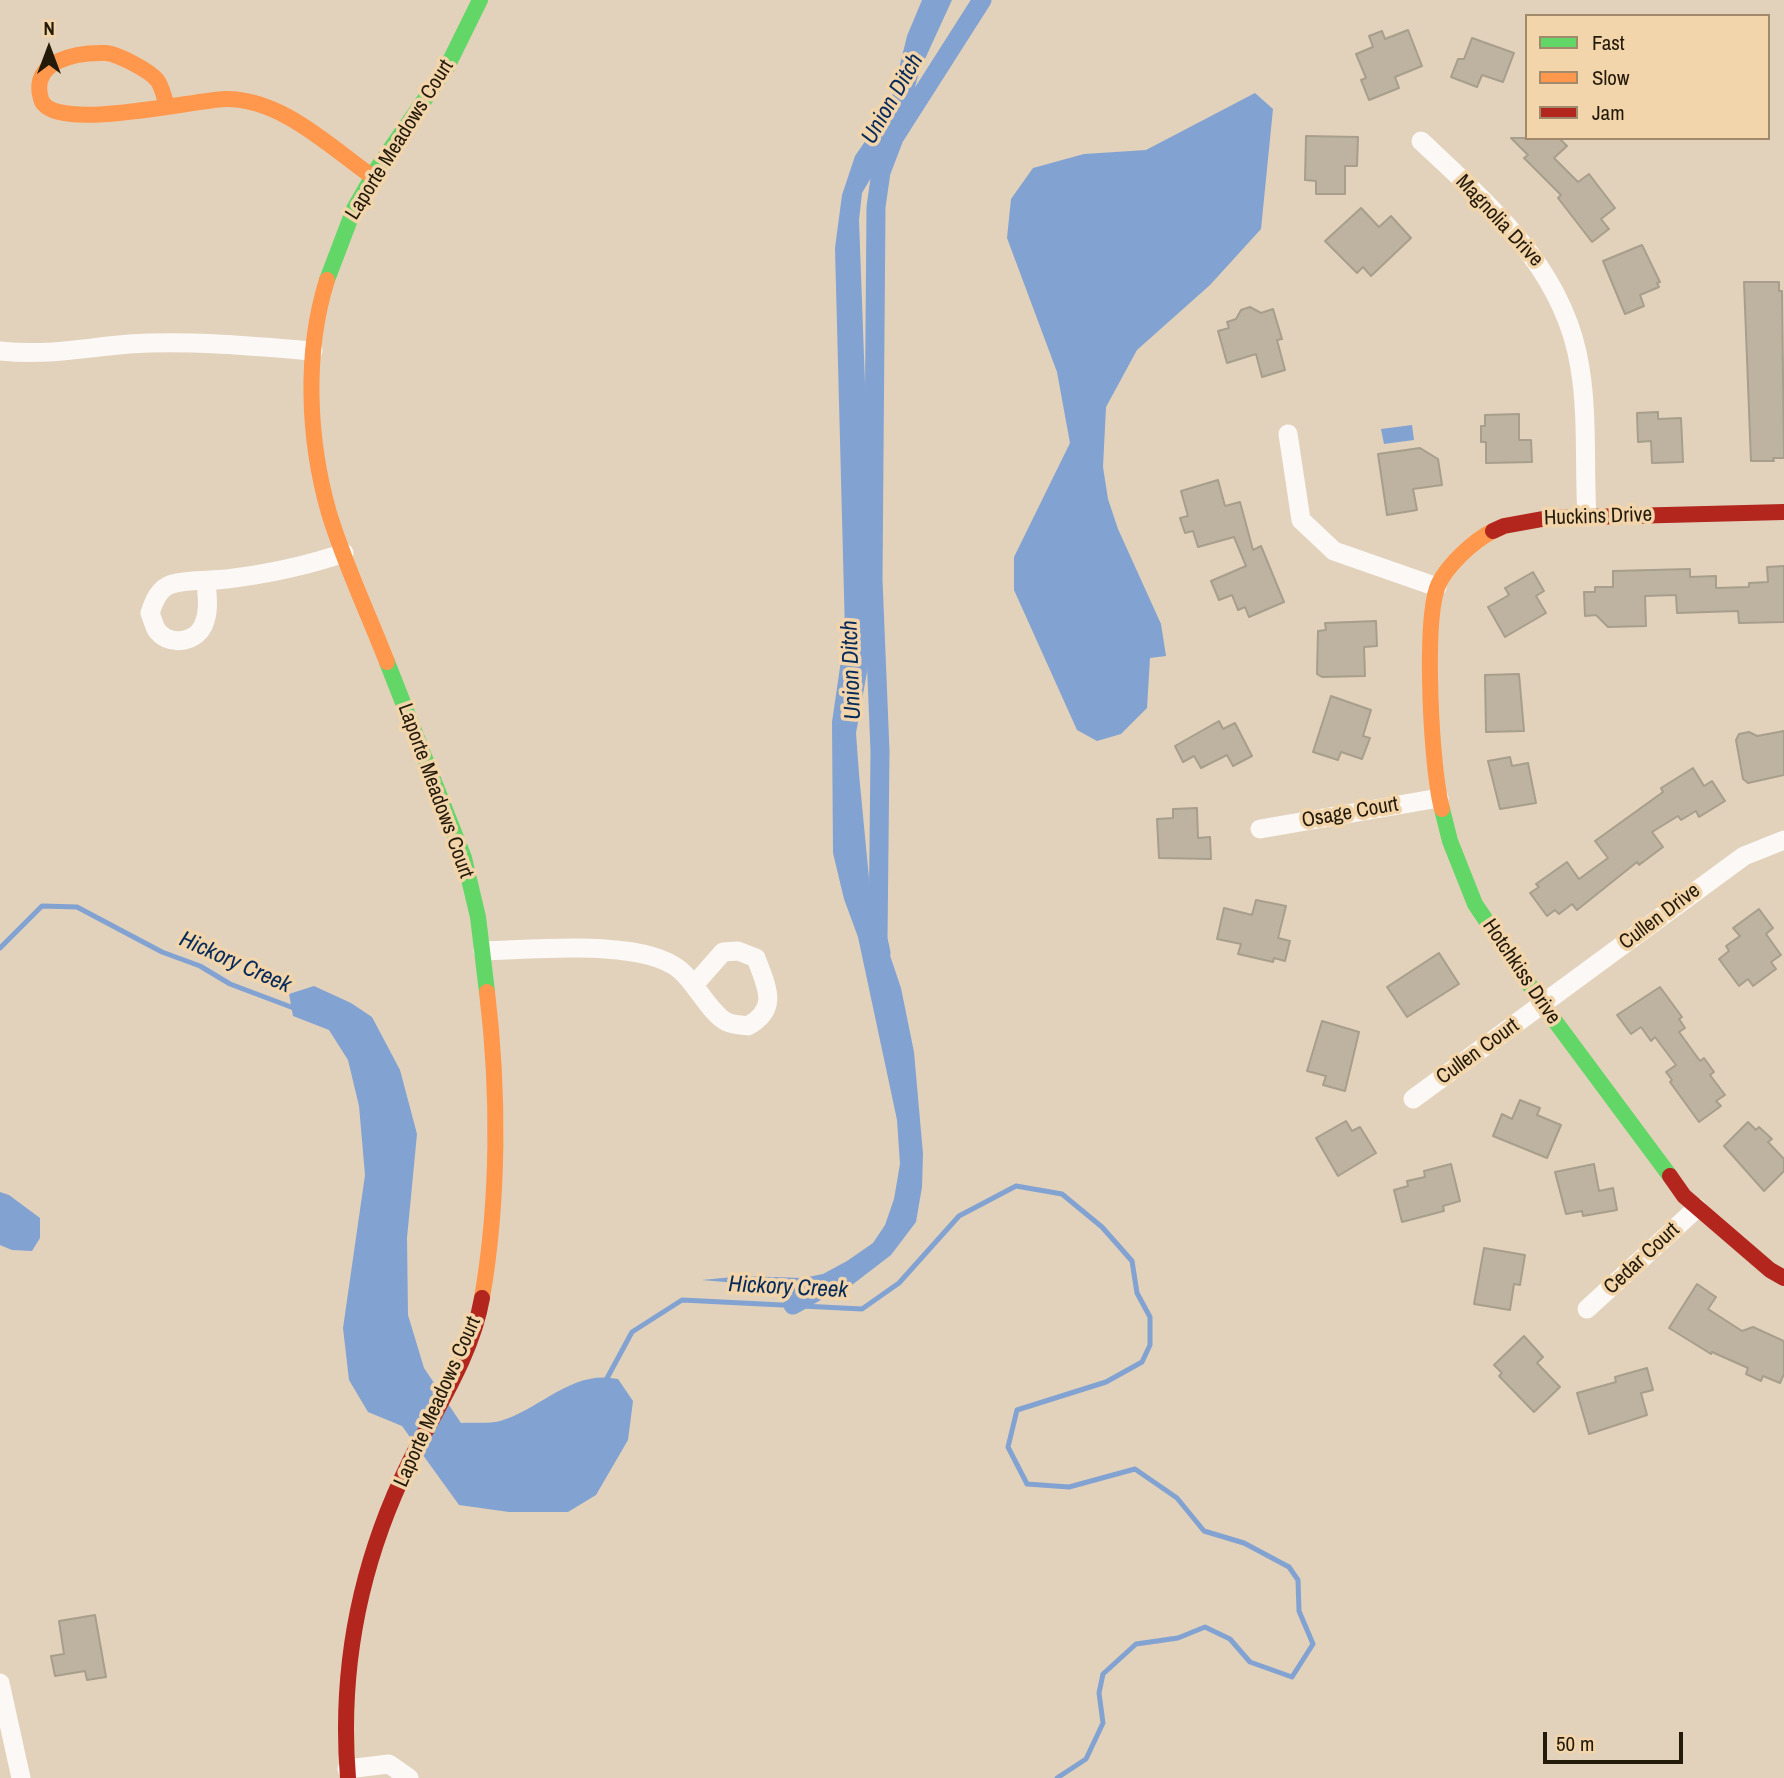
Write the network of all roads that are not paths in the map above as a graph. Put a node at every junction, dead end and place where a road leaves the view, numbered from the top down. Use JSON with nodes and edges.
{"nodes":[{"id":1,"x":480,"y":0,"type":"edge"},
{"id":2,"x":167,"y":105,"type":"junction"},
{"id":3,"x":1421,"y":141,"type":"dead end"},
{"id":4,"x":373,"y":177,"type":"junction"},
{"id":5,"x":0,"y":351,"type":"edge"},
{"id":6,"x":313,"y":351,"type":"junction"},
{"id":7,"x":1288,"y":434,"type":"dead end"},
{"id":8,"x":1784,"y":512,"type":"edge"},
{"id":9,"x":1587,"y":517,"type":"junction"},
{"id":10,"x":344,"y":553,"type":"junction"},
{"id":11,"x":206,"y":581,"type":"dead end"},
{"id":12,"x":1437,"y":587,"type":"junction"},
{"id":13,"x":1439,"y":798,"type":"junction"},
{"id":14,"x":1260,"y":829,"type":"dead end"},
{"id":15,"x":1784,"y":840,"type":"edge"},
{"id":16,"x":484,"y":951,"type":"junction"},
{"id":17,"x":694,"y":985,"type":"dead end"},
{"id":18,"x":1542,"y":1005,"type":"junction"},
{"id":19,"x":1413,"y":1099,"type":"dead end"},
{"id":20,"x":1698,"y":1208,"type":"junction"},
{"id":21,"x":1784,"y":1278,"type":"edge"},
{"id":22,"x":1587,"y":1309,"type":"dead end"},
{"id":23,"x":0,"y":1683,"type":"edge"},
{"id":24,"x":347,"y":1774,"type":"edge"},
{"id":25,"x":21,"y":1778,"type":"edge"},
{"id":26,"x":409,"y":1778,"type":"edge"}],
"edges":[{"from":1,"to":4,"type":"street","name":"Laporte Meadows Court"},
{"from":2,"to":2,"type":"street"},
{"from":2,"to":4,"type":"street"},
{"from":3,"to":9,"type":"street","name":"Magnolia Drive"},
{"from":4,"to":6,"type":"street","name":"Laporte Meadows Court"},
{"from":5,"to":6,"type":"street"},
{"from":6,"to":10,"type":"street","name":"Laporte Meadows Court"},
{"from":7,"to":12,"type":"street"},
{"from":8,"to":9,"type":"street","name":"Huckins Drive"},
{"from":9,"to":12,"type":"street","name":"Huckins Drive"},
{"from":10,"to":11,"type":"street"},
{"from":10,"to":16,"type":"street","name":"Laporte Meadows Court"},
{"from":12,"to":13,"type":"street","name":"Hotchkiss Drive"},
{"from":13,"to":14,"type":"street","name":"Osage Court"},
{"from":13,"to":18,"type":"street","name":"Hotchkiss Drive"},
{"from":15,"to":18,"type":"street","name":"Cullen Drive"},
{"from":16,"to":17,"type":"street"},
{"from":16,"to":24,"type":"street","name":"Laporte Meadows Court"},
{"from":18,"to":19,"type":"street","name":"Cullen Court"},
{"from":18,"to":20,"type":"street","name":"Hotchkiss Drive"},
{"from":20,"to":21,"type":"street","name":"Hotchkiss Drive"},
{"from":20,"to":22,"type":"street","name":"Cedar Court"},
{"from":23,"to":25,"type":"street"},
{"from":24,"to":26,"type":"street"}]}
